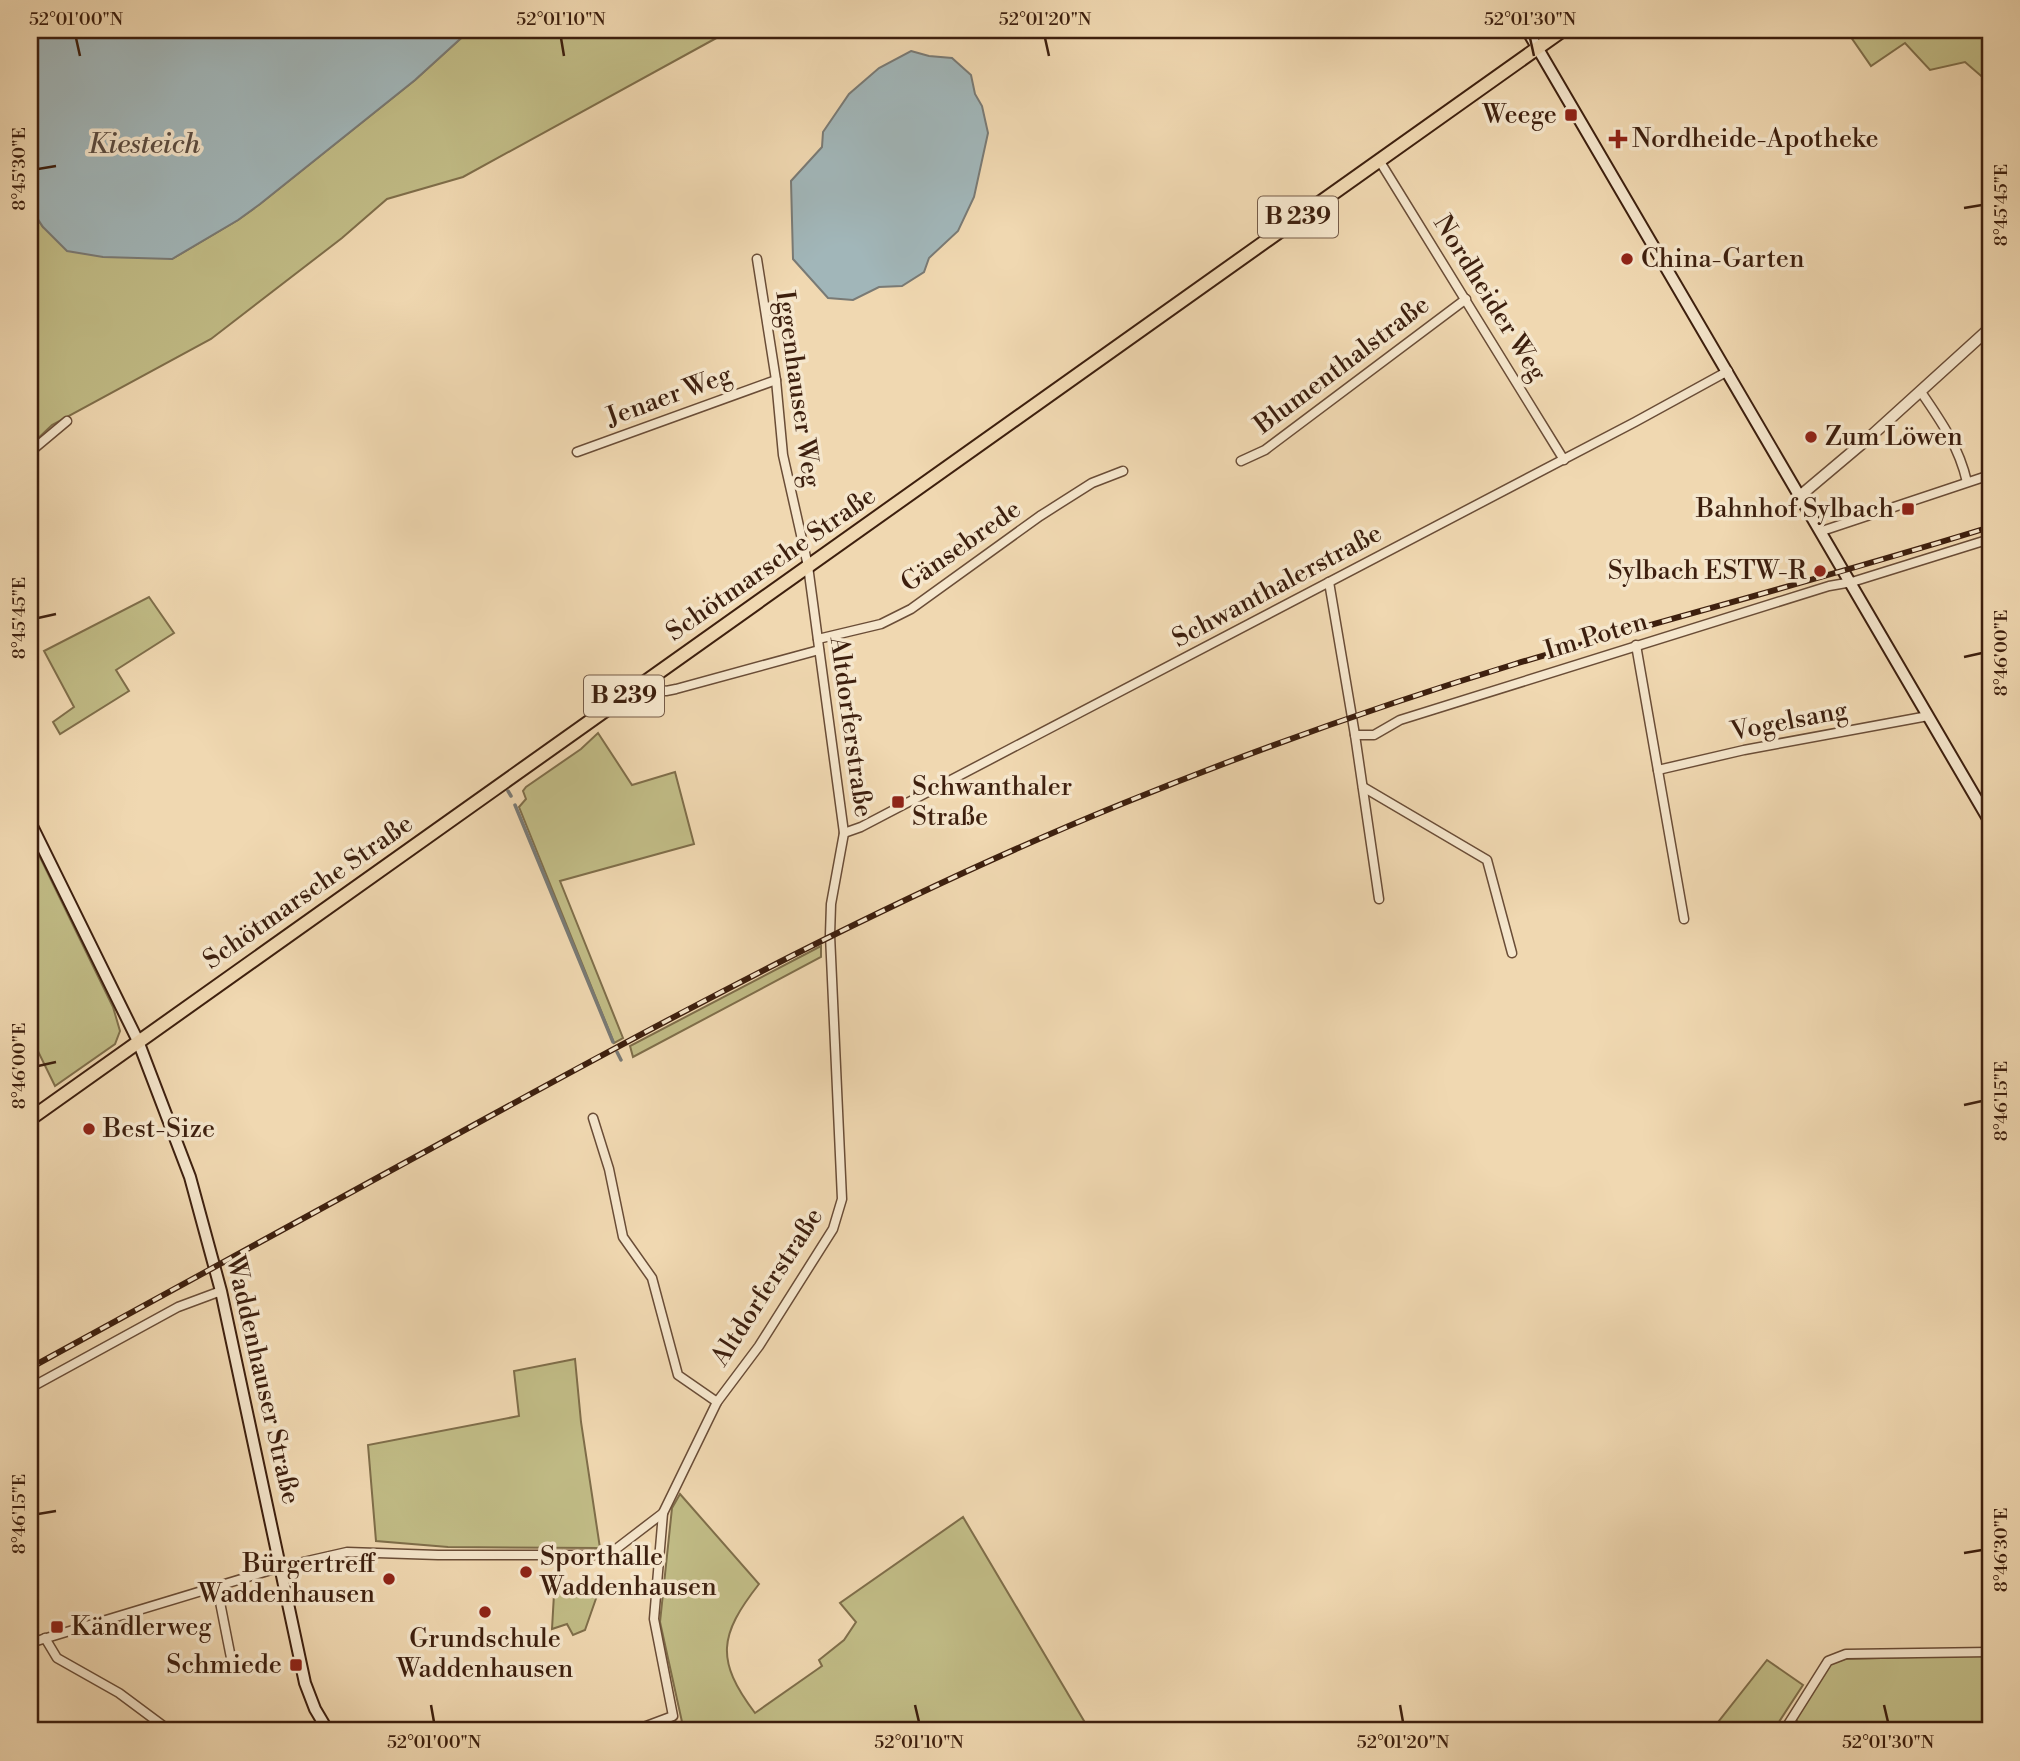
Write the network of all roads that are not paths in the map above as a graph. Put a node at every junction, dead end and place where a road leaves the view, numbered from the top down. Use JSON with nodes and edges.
{"nodes":[{"id":1,"x":1527,"y":30,"type":"edge"},
{"id":2,"x":1563,"y":30,"type":"edge"},
{"id":3,"x":1538,"y":47,"type":"junction"},
{"id":4,"x":1379,"y":160,"type":"junction"},
{"id":5,"x":757,"y":259,"type":"dead end"},
{"id":6,"x":1466,"y":299,"type":"junction"},
{"id":7,"x":1990,"y":328,"type":"edge"},
{"id":8,"x":1728,"y":371,"type":"junction"},
{"id":9,"x":776,"y":380,"type":"junction"},
{"id":10,"x":1921,"y":392,"type":"junction"},
{"id":11,"x":67,"y":421,"type":"dead end"},
{"id":12,"x":30,"y":452,"type":"edge"},
{"id":13,"x":577,"y":452,"type":"dead end"},
{"id":14,"x":1564,"y":460,"type":"junction"},
{"id":15,"x":1241,"y":461,"type":"dead end"},
{"id":16,"x":1122,"y":471,"type":"dead end"},
{"id":17,"x":1990,"y":475,"type":"edge"},
{"id":18,"x":1967,"y":482,"type":"junction"},
{"id":19,"x":1801,"y":495,"type":"junction"},
{"id":20,"x":1822,"y":531,"type":"junction"},
{"id":21,"x":1990,"y":539,"type":"edge"},
{"id":22,"x":808,"y":566,"type":"junction"},
{"id":23,"x":1329,"y":582,"type":"junction"},
{"id":24,"x":1852,"y":582,"type":"junction"},
{"id":25,"x":818,"y":639,"type":"junction"},
{"id":26,"x":1636,"y":645,"type":"junction"},
{"id":27,"x":819,"y":650,"type":"junction"},
{"id":28,"x":654,"y":688,"type":"dead end"},
{"id":29,"x":1928,"y":716,"type":"junction"},
{"id":30,"x":1355,"y":735,"type":"junction"},
{"id":31,"x":1658,"y":770,"type":"junction"},
{"id":32,"x":1363,"y":787,"type":"junction"},
{"id":33,"x":1990,"y":821,"type":"edge"},
{"id":34,"x":30,"y":822,"type":"edge"},
{"id":35,"x":844,"y":832,"type":"junction"},
{"id":36,"x":1379,"y":899,"type":"dead end"},
{"id":37,"x":1684,"y":919,"type":"dead end"},
{"id":38,"x":1512,"y":953,"type":"dead end"},
{"id":39,"x":138,"y":1041,"type":"junction"},
{"id":40,"x":593,"y":1118,"type":"dead end"},
{"id":41,"x":30,"y":1119,"type":"edge"},
{"id":42,"x":221,"y":1291,"type":"junction"},
{"id":43,"x":30,"y":1388,"type":"edge"},
{"id":44,"x":717,"y":1402,"type":"junction"},
{"id":45,"x":663,"y":1513,"type":"junction"},
{"id":46,"x":281,"y":1567,"type":"junction"},
{"id":47,"x":217,"y":1587,"type":"junction"},
{"id":48,"x":45,"y":1638,"type":"junction"},
{"id":49,"x":30,"y":1643,"type":"edge"},
{"id":50,"x":1990,"y":1653,"type":"edge"},
{"id":51,"x":232,"y":1662,"type":"dead end"},
{"id":52,"x":167,"y":1731,"type":"edge"},
{"id":53,"x":328,"y":1731,"type":"edge"},
{"id":54,"x":633,"y":1731,"type":"edge"},
{"id":55,"x":1784,"y":1731,"type":"edge"}],
"edges":[{"from":1,"to":3,"type":"main road"},
{"from":2,"to":3,"type":"main road","number":"B 239"},
{"from":3,"to":4,"type":"main road","name":"Schötmarsche Straße","number":"B 239"},
{"from":3,"to":8,"type":"main road"},
{"from":4,"to":6,"type":"street","name":"Nordheider Weg"},
{"from":4,"to":22,"type":"main road","name":"Schötmarsche Straße","number":"B 239"},
{"from":5,"to":9,"type":"street","name":"Iggenhauser Weg"},
{"from":6,"to":14,"type":"street","name":"Nordheider Weg"},
{"from":6,"to":15,"type":"street","name":"Blumenthalstraße"},
{"from":7,"to":10,"type":"street"},
{"from":8,"to":14,"type":"street","name":"Schwanthalerstraße"},
{"from":8,"to":19,"type":"main road"},
{"from":9,"to":13,"type":"street","name":"Jenaer Weg"},
{"from":9,"to":22,"type":"street","name":"Iggenhauser Weg"},
{"from":10,"to":18,"type":"street"},
{"from":10,"to":19,"type":"street"},
{"from":11,"to":12,"type":"street"},
{"from":14,"to":23,"type":"street","name":"Schwanthalerstraße"},
{"from":16,"to":25,"type":"street","name":"Gänsebrede"},
{"from":17,"to":18,"type":"street"},
{"from":18,"to":20,"type":"street"},
{"from":19,"to":20,"type":"main road"},
{"from":20,"to":24,"type":"main road"},
{"from":21,"to":24,"type":"street","name":"Im Poten"},
{"from":22,"to":25,"type":"street","name":"Altdorferstraße"},
{"from":22,"to":39,"type":"main road","name":"Schötmarsche Straße","number":"B 239"},
{"from":23,"to":30,"type":"street"},
{"from":23,"to":35,"type":"street","name":"Schwanthalerstraße"},
{"from":24,"to":26,"type":"street","name":"Im Poten"},
{"from":24,"to":29,"type":"main road"},
{"from":25,"to":27,"type":"street","name":"Altdorferstraße"},
{"from":26,"to":30,"type":"street","name":"Im Poten"},
{"from":26,"to":31,"type":"street"},
{"from":27,"to":28,"type":"street"},
{"from":27,"to":35,"type":"street","name":"Altdorferstraße"},
{"from":29,"to":31,"type":"street","name":"Vogelsang"},
{"from":29,"to":33,"type":"main road"},
{"from":30,"to":32,"type":"street"},
{"from":31,"to":37,"type":"street"},
{"from":32,"to":36,"type":"street"},
{"from":32,"to":38,"type":"street"},
{"from":34,"to":39,"type":"main road","name":"Waddenhauser Straße"},
{"from":35,"to":44,"type":"street","name":"Altdorferstraße"},
{"from":39,"to":41,"type":"main road","name":"Schötmarsche Straße","number":"B 239"},
{"from":39,"to":42,"type":"main road","name":"Waddenhauser Straße"},
{"from":40,"to":44,"type":"street"},
{"from":42,"to":43,"type":"street"},
{"from":42,"to":46,"type":"main road","name":"Waddenhauser Straße"},
{"from":44,"to":45,"type":"street","name":"Altdorferstraße"},
{"from":45,"to":46,"type":"street","name":"Altdorferstraße"},
{"from":45,"to":54,"type":"street"},
{"from":46,"to":47,"type":"street","name":"Altdorferstraße"},
{"from":46,"to":53,"type":"main road","name":"Waddenhauser Straße"},
{"from":47,"to":48,"type":"street","name":"Altdorferstraße"},
{"from":47,"to":51,"type":"street"},
{"from":48,"to":49,"type":"street","name":"Altdorferstraße"},
{"from":48,"to":52,"type":"street"},
{"from":50,"to":55,"type":"street"}]}
